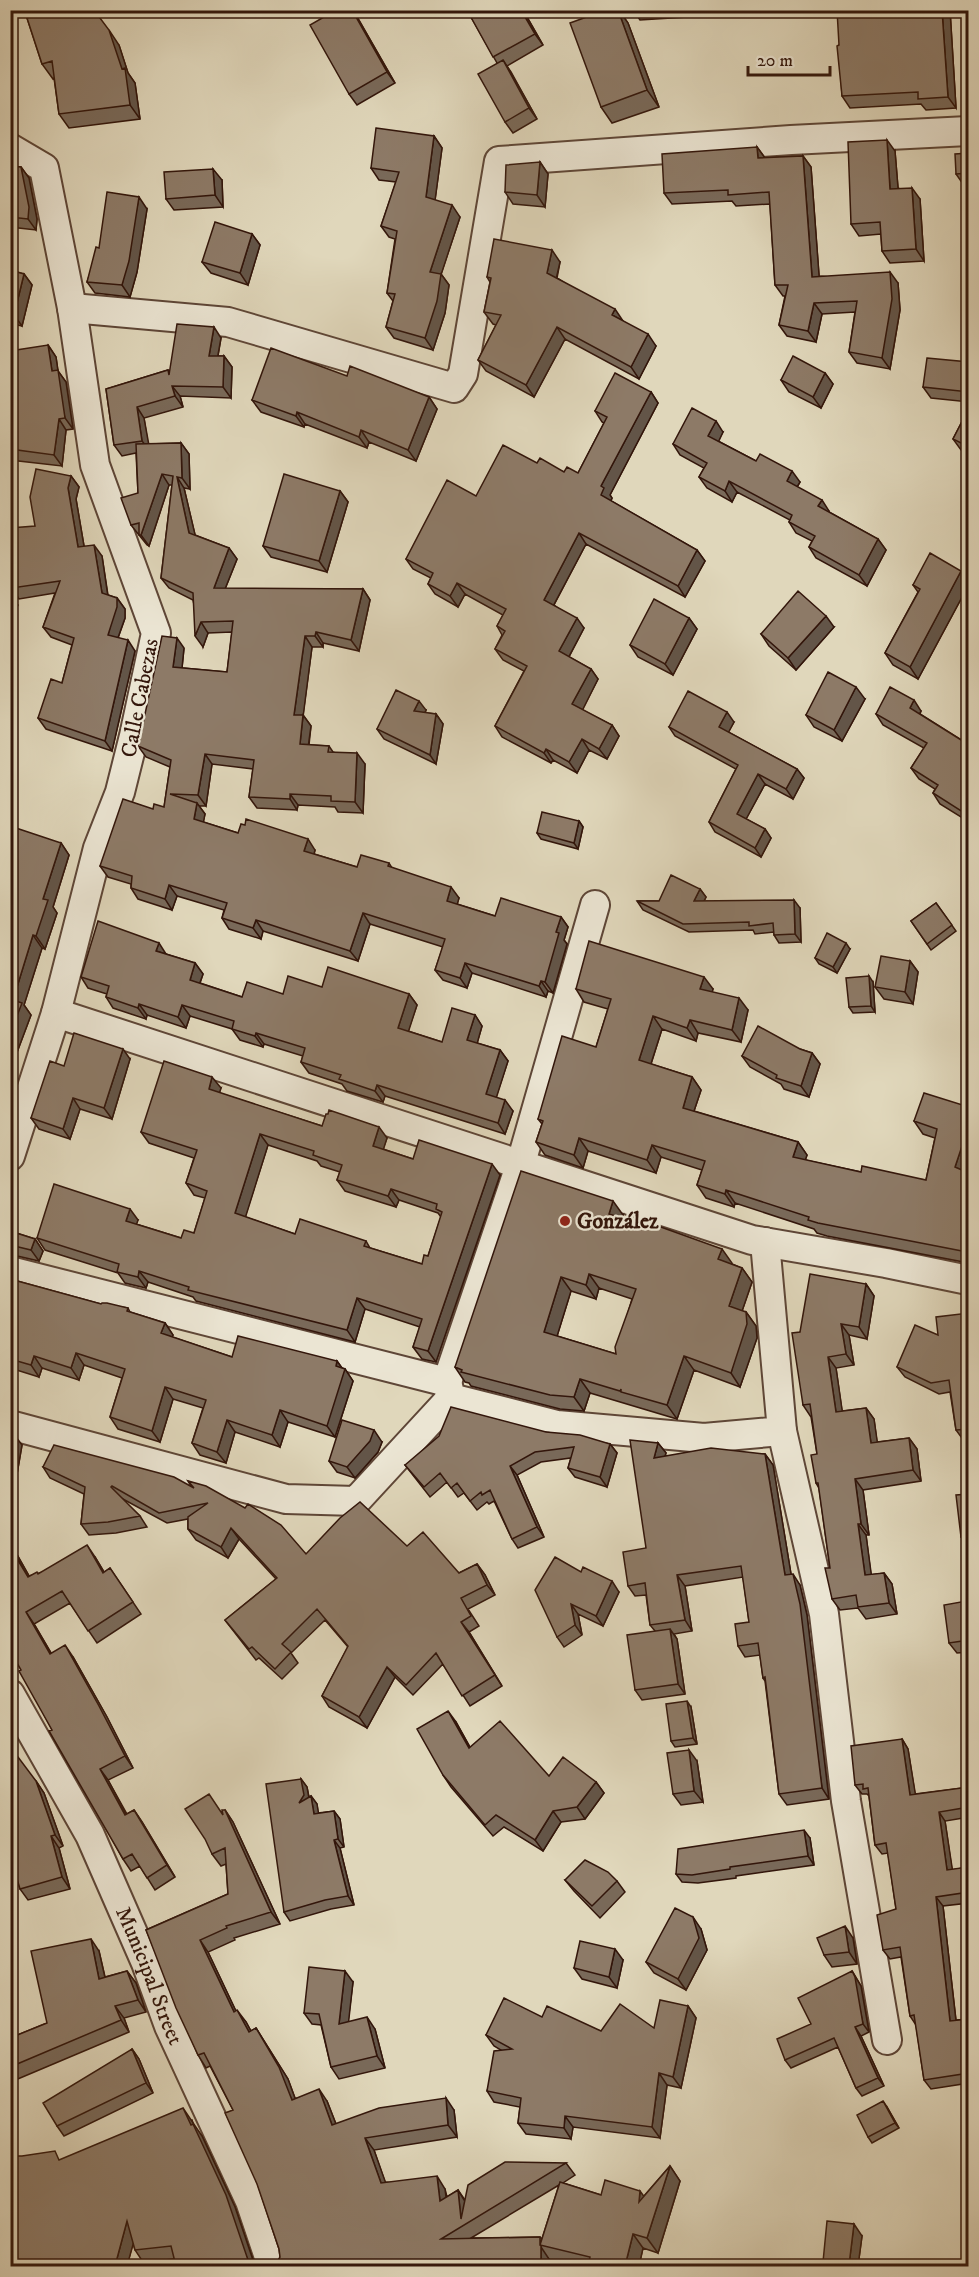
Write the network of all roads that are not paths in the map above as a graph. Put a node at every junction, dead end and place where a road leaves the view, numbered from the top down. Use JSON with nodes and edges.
{"nodes":[{"id":1,"x":969,"y":131,"type":"edge"},
{"id":2,"x":10,"y":148,"type":"edge"},
{"id":3,"x":72,"y":308,"type":"junction"},
{"id":4,"x":595,"y":905,"type":"dead end"},
{"id":5,"x":56,"y":1013,"type":"junction"},
{"id":6,"x":10,"y":1156,"type":"edge"},
{"id":7,"x":521,"y":1164,"type":"junction"},
{"id":8,"x":765,"y":1242,"type":"junction"},
{"id":9,"x":10,"y":1271,"type":"edge"},
{"id":10,"x":969,"y":1280,"type":"edge"},
{"id":11,"x":449,"y":1390,"type":"junction"},
{"id":12,"x":10,"y":1425,"type":"edge"},
{"id":13,"x":782,"y":1431,"type":"junction"},
{"id":14,"x":10,"y":1694,"type":"edge"},
{"id":15,"x":887,"y":2040,"type":"dead end"},
{"id":16,"x":272,"y":2266,"type":"edge"}],
"edges":[{"from":1,"to":3,"type":"street"},
{"from":2,"to":3,"type":"street","name":"Calle Cabezas"},
{"from":3,"to":5,"type":"street","name":"Calle Cabezas"},
{"from":4,"to":7,"type":"street"},
{"from":5,"to":6,"type":"street","name":"Calle Cabezas"},
{"from":5,"to":7,"type":"street"},
{"from":7,"to":8,"type":"street"},
{"from":7,"to":11,"type":"street"},
{"from":8,"to":10,"type":"street"},
{"from":8,"to":13,"type":"street"},
{"from":9,"to":11,"type":"street"},
{"from":11,"to":12,"type":"street"},
{"from":11,"to":13,"type":"street"},
{"from":13,"to":15,"type":"street"},
{"from":14,"to":16,"type":"street","name":"Municipal Street"}]}
